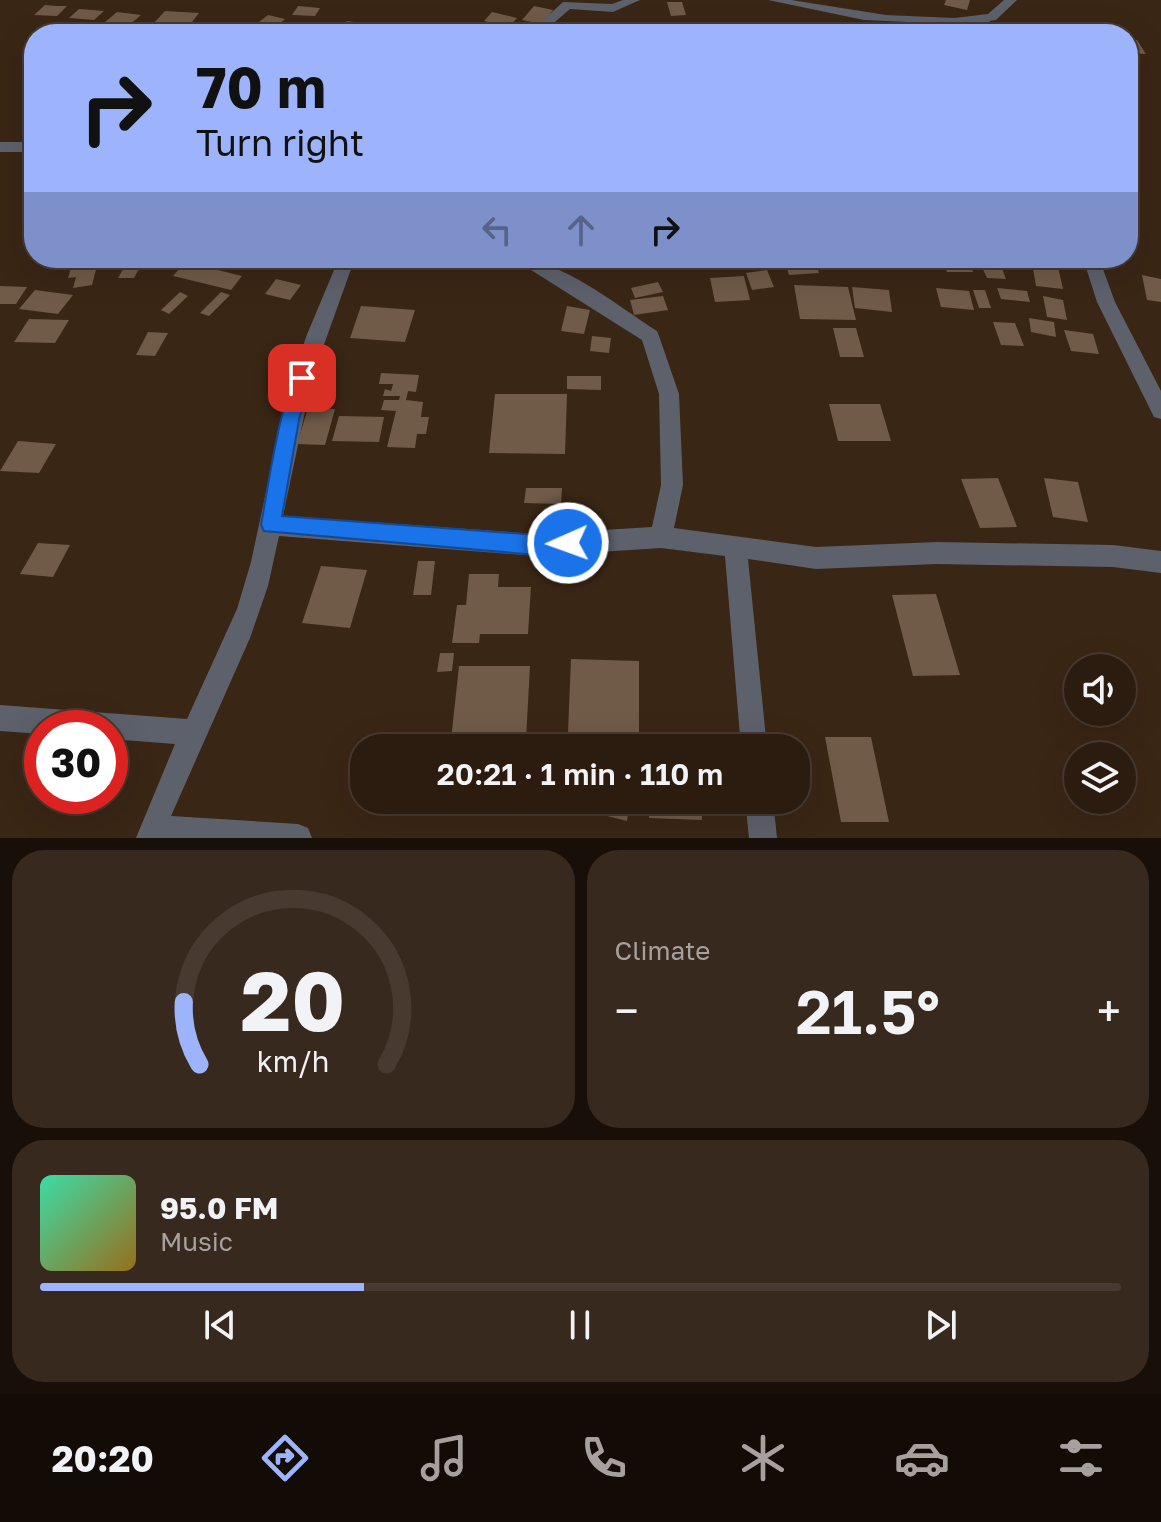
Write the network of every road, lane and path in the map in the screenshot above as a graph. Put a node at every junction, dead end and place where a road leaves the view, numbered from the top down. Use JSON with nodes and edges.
{"nodes":[{"id":1,"x":634,"y":0,"type":"edge"},
{"id":2,"x":774,"y":0,"type":"edge"},
{"id":3,"x":1011,"y":0,"type":"edge"},
{"id":4,"x":975,"y":21,"type":"junction"},
{"id":5,"x":545,"y":24,"type":"edge"},
{"id":6,"x":984,"y":24,"type":"edge"},
{"id":7,"x":0,"y":147,"type":"edge"},
{"id":8,"x":24,"y":147,"type":"edge"},
{"id":9,"x":342,"y":268,"type":"edge"},
{"id":10,"x":539,"y":268,"type":"edge"},
{"id":11,"x":1094,"y":268,"type":"edge"},
{"id":12,"x":1161,"y":411,"type":"edge"},
{"id":13,"x":271,"y":525,"type":"junction"},
{"id":14,"x":661,"y":537,"type":"junction"},
{"id":15,"x":735,"y":547,"type":"junction"},
{"id":16,"x":1161,"y":562,"type":"edge"},
{"id":17,"x":0,"y":718,"type":"edge"},
{"id":18,"x":192,"y":732,"type":"junction"},
{"id":19,"x":753,"y":734,"type":"edge"},
{"id":20,"x":760,"y":814,"type":"edge"},
{"id":21,"x":151,"y":834,"type":"edge"},
{"id":22,"x":298,"y":838,"type":"edge"},
{"id":23,"x":763,"y":838,"type":"edge"}],
"edges":[{"from":1,"to":5,"type":"street"},
{"from":2,"to":4,"type":"street"},
{"from":3,"to":4,"type":"street"},
{"from":4,"to":6,"type":"street"},
{"from":7,"to":8,"type":"street"},
{"from":9,"to":13,"type":"street"},
{"from":10,"to":14,"type":"street"},
{"from":11,"to":12,"type":"street"},
{"from":13,"to":14,"type":"street"},
{"from":13,"to":18,"type":"street"},
{"from":14,"to":15,"type":"street"},
{"from":15,"to":16,"type":"street"},
{"from":15,"to":19,"type":"street"},
{"from":17,"to":18,"type":"street"},
{"from":18,"to":21,"type":"street"},
{"from":20,"to":23,"type":"street"},
{"from":21,"to":22,"type":"street"}]}
